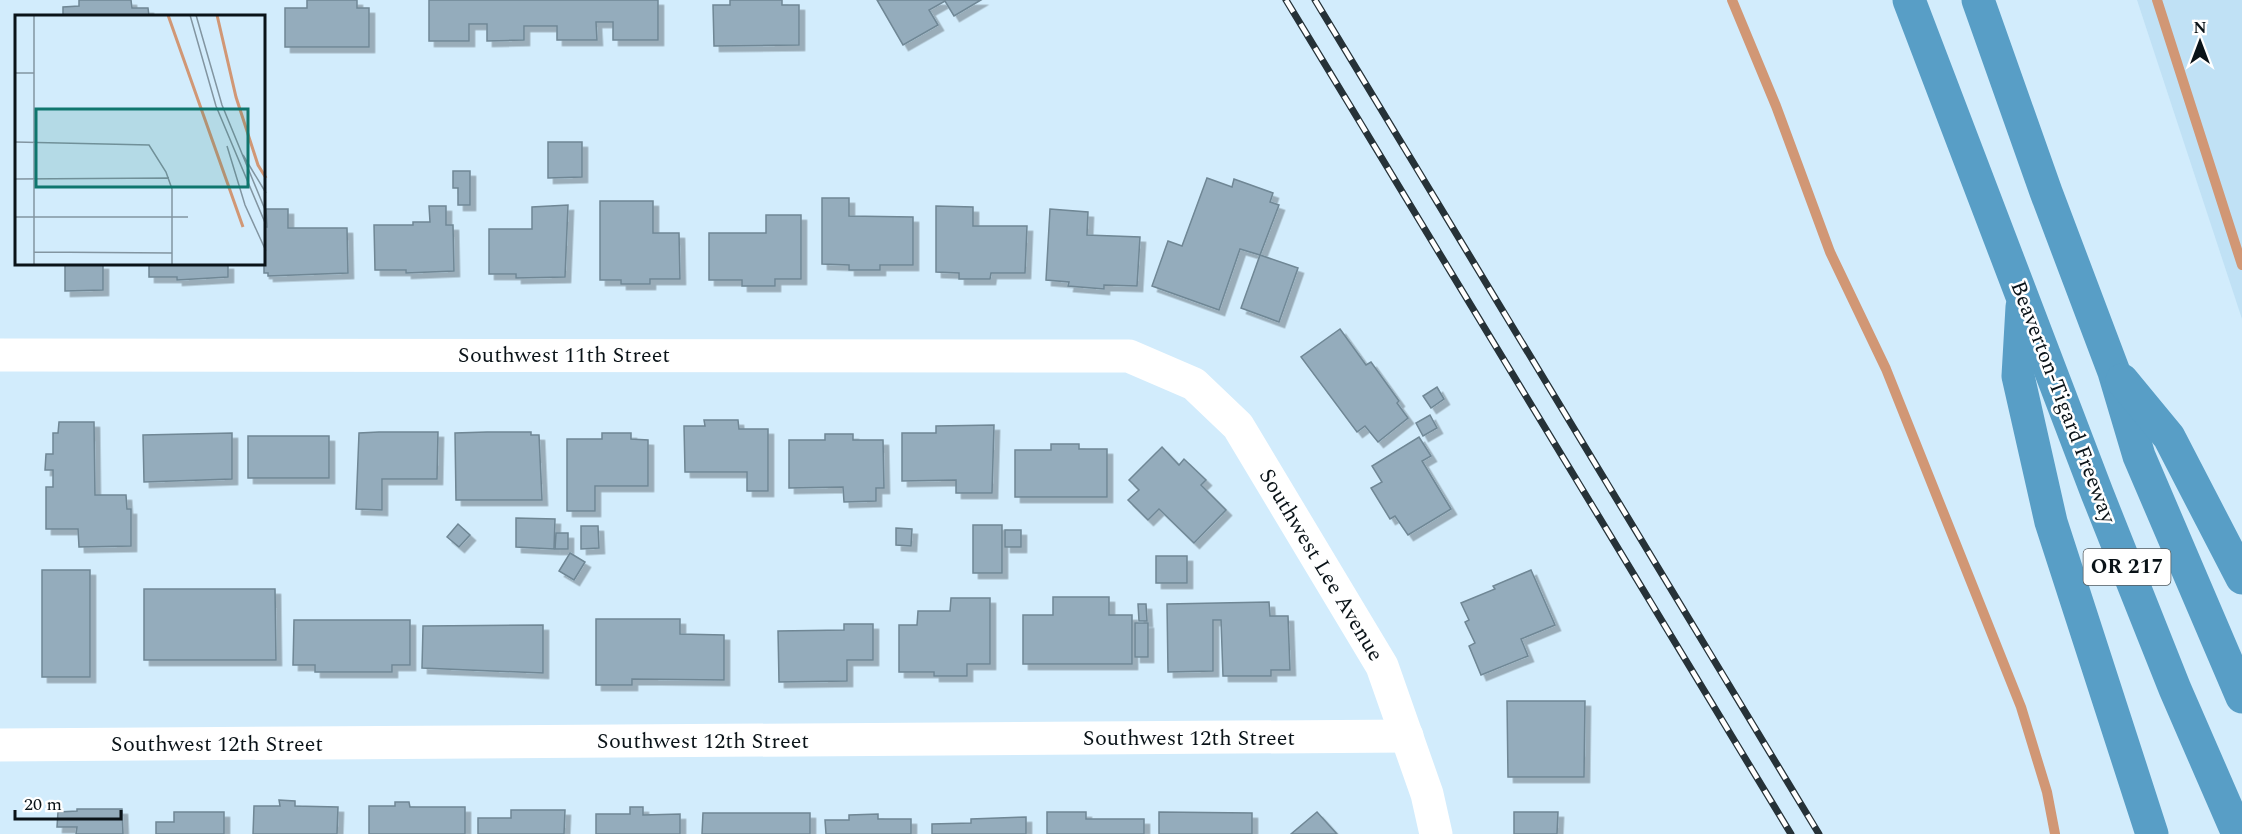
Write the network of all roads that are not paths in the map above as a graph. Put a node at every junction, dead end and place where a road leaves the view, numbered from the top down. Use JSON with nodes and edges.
{"nodes":[{"id":1,"x":1910,"y":0,"type":"edge"},
{"id":2,"x":1978,"y":0,"type":"edge"},
{"id":3,"x":2023,"y":296,"type":"junction"},
{"id":4,"x":0,"y":355,"type":"edge"},
{"id":5,"x":1129,"y":356,"type":"joint"},
{"id":6,"x":2114,"y":372,"type":"junction"},
{"id":7,"x":2242,"y":578,"type":"edge"},
{"id":8,"x":2242,"y":697,"type":"edge"},
{"id":9,"x":1407,"y":736,"type":"junction"},
{"id":10,"x":0,"y":745,"type":"edge"},
{"id":11,"x":1436,"y":834,"type":"edge"},
{"id":12,"x":2152,"y":834,"type":"edge"},
{"id":13,"x":2238,"y":834,"type":"edge"}],
"edges":[{"from":1,"to":3,"type":"highway","name":"Beaverton-Tigard Freeway","number":"OR 217"},
{"from":2,"to":6,"type":"highway","number":"OR 217"},
{"from":3,"to":12,"type":"highway"},
{"from":3,"to":13,"type":"highway","name":"Beaverton-Tigard Freeway","number":"OR 217"},
{"from":4,"to":5,"type":"street","name":"Southwest 11th Street"},
{"from":5,"to":9,"type":"street","name":"Southwest Lee Avenue"},
{"from":6,"to":7,"type":"highway"},
{"from":6,"to":8,"type":"highway","number":"OR 217"},
{"from":9,"to":10,"type":"street","name":"Southwest 12th Street"},
{"from":9,"to":11,"type":"street","name":"Southwest Lee Avenue"}]}
